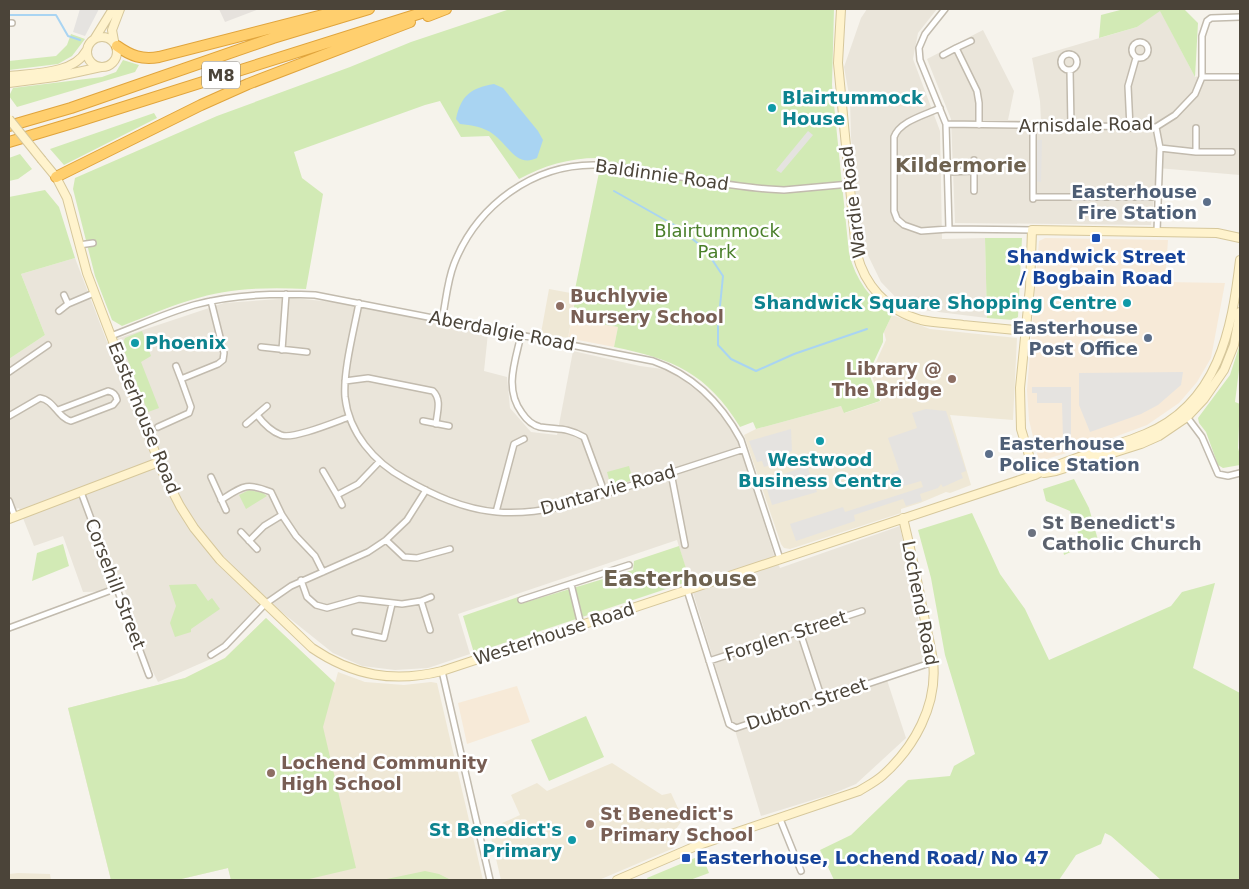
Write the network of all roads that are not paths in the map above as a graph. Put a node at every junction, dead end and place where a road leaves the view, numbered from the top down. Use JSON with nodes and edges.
{"nodes":[{"id":1,"x":113,"y":9,"type":"edge"},
{"id":2,"x":120,"y":9,"type":"edge"},
{"id":3,"x":346,"y":9,"type":"edge"},
{"id":4,"x":369,"y":9,"type":"edge"},
{"id":5,"x":434,"y":9,"type":"edge"},
{"id":6,"x":446,"y":9,"type":"edge"},
{"id":7,"x":842,"y":9,"type":"edge"},
{"id":8,"x":945,"y":9,"type":"edge"},
{"id":9,"x":1240,"y":17,"type":"edge"},
{"id":10,"x":95,"y":38,"type":"junction"},
{"id":11,"x":971,"y":41,"type":"dead end"},
{"id":12,"x":115,"y":44,"type":"junction"},
{"id":13,"x":956,"y":48,"type":"junction"},
{"id":14,"x":87,"y":50,"type":"junction"},
{"id":15,"x":944,"y":54,"type":"dead end"},
{"id":16,"x":1136,"y":58,"type":"dead end"},
{"id":17,"x":102,"y":67,"type":"junction"},
{"id":18,"x":1070,"y":70,"type":"dead end"},
{"id":19,"x":9,"y":76,"type":"edge"},
{"id":20,"x":1202,"y":77,"type":"junction"},
{"id":21,"x":1240,"y":77,"type":"edge"},
{"id":22,"x":9,"y":83,"type":"edge"},
{"id":23,"x":940,"y":108,"type":"junction"},
{"id":24,"x":9,"y":119,"type":"edge"},
{"id":25,"x":946,"y":124,"type":"junction"},
{"id":26,"x":979,"y":125,"type":"junction"},
{"id":27,"x":9,"y":126,"type":"edge"},
{"id":28,"x":1034,"y":126,"type":"junction"},
{"id":29,"x":1071,"y":126,"type":"junction"},
{"id":30,"x":1156,"y":127,"type":"junction"},
{"id":31,"x":1130,"y":128,"type":"junction"},
{"id":32,"x":1196,"y":128,"type":"dead end"},
{"id":33,"x":9,"y":142,"type":"edge"},
{"id":34,"x":1160,"y":148,"type":"junction"},
{"id":35,"x":1196,"y":152,"type":"junction"},
{"id":36,"x":1232,"y":152,"type":"dead end"},
{"id":37,"x":974,"y":160,"type":"dead end"},
{"id":38,"x":974,"y":171,"type":"junction"},
{"id":39,"x":948,"y":172,"type":"junction"},
{"id":40,"x":56,"y":177,"type":"junction"},
{"id":41,"x":850,"y":184,"type":"junction"},
{"id":42,"x":974,"y":191,"type":"dead end"},
{"id":43,"x":1158,"y":197,"type":"junction"},
{"id":44,"x":949,"y":229,"type":"junction"},
{"id":45,"x":1032,"y":230,"type":"junction"},
{"id":46,"x":1157,"y":231,"type":"junction"},
{"id":47,"x":1240,"y":238,"type":"edge"},
{"id":48,"x":93,"y":243,"type":"dead end"},
{"id":49,"x":79,"y":245,"type":"junction"},
{"id":50,"x":1240,"y":260,"type":"edge"},
{"id":51,"x":1239,"y":277,"type":"edge"},
{"id":52,"x":94,"y":293,"type":"junction"},
{"id":53,"x":286,"y":294,"type":"junction"},
{"id":54,"x":64,"y":295,"type":"dead end"},
{"id":55,"x":211,"y":301,"type":"junction"},
{"id":56,"x":359,"y":303,"type":"junction"},
{"id":57,"x":68,"y":304,"type":"junction"},
{"id":58,"x":59,"y":311,"type":"dead end"},
{"id":59,"x":1240,"y":312,"type":"edge"},
{"id":60,"x":442,"y":320,"type":"junction"},
{"id":61,"x":1025,"y":331,"type":"junction"},
{"id":62,"x":521,"y":335,"type":"junction"},
{"id":63,"x":111,"y":336,"type":"junction"},
{"id":64,"x":48,"y":345,"type":"dead end"},
{"id":65,"x":261,"y":347,"type":"dead end"},
{"id":66,"x":282,"y":350,"type":"junction"},
{"id":67,"x":307,"y":352,"type":"dead end"},
{"id":68,"x":176,"y":366,"type":"dead end"},
{"id":69,"x":9,"y":372,"type":"edge"},
{"id":70,"x":181,"y":379,"type":"junction"},
{"id":71,"x":345,"y":381,"type":"junction"},
{"id":72,"x":267,"y":406,"type":"dead end"},
{"id":73,"x":58,"y":410,"type":"junction"},
{"id":74,"x":257,"y":415,"type":"junction"},
{"id":75,"x":9,"y":416,"type":"edge"},
{"id":76,"x":1187,"y":417,"type":"junction"},
{"id":77,"x":349,"y":418,"type":"junction"},
{"id":78,"x":424,"y":421,"type":"dead end"},
{"id":79,"x":246,"y":424,"type":"dead end"},
{"id":80,"x":436,"y":424,"type":"junction"},
{"id":81,"x":450,"y":426,"type":"dead end"},
{"id":82,"x":158,"y":427,"type":"dead end"},
{"id":83,"x":524,"y":439,"type":"dead end"},
{"id":84,"x":744,"y":449,"type":"junction"},
{"id":85,"x":158,"y":462,"type":"junction"},
{"id":86,"x":379,"y":462,"type":"junction"},
{"id":87,"x":323,"y":471,"type":"dead end"},
{"id":88,"x":671,"y":473,"type":"junction"},
{"id":89,"x":1240,"y":473,"type":"edge"},
{"id":90,"x":1035,"y":475,"type":"junction"},
{"id":91,"x":211,"y":477,"type":"dead end"},
{"id":92,"x":426,"y":490,"type":"junction"},
{"id":93,"x":80,"y":492,"type":"junction"},
{"id":94,"x":605,"y":494,"type":"junction"},
{"id":95,"x":337,"y":495,"type":"junction"},
{"id":96,"x":221,"y":500,"type":"junction"},
{"id":97,"x":9,"y":501,"type":"edge"},
{"id":98,"x":342,"y":505,"type":"dead end"},
{"id":99,"x":226,"y":510,"type":"dead end"},
{"id":100,"x":496,"y":512,"type":"junction"},
{"id":101,"x":282,"y":516,"type":"junction"},
{"id":102,"x":12,"y":518,"type":"edge"},
{"id":103,"x":903,"y":518,"type":"junction"},
{"id":104,"x":241,"y":532,"type":"dead end"},
{"id":105,"x":386,"y":540,"type":"junction"},
{"id":106,"x":249,"y":541,"type":"junction"},
{"id":107,"x":685,"y":545,"type":"dead end"},
{"id":108,"x":257,"y":549,"type":"dead end"},
{"id":109,"x":450,"y":549,"type":"dead end"},
{"id":110,"x":780,"y":559,"type":"junction"},
{"id":111,"x":629,"y":565,"type":"dead end"},
{"id":112,"x":323,"y":572,"type":"junction"},
{"id":113,"x":301,"y":580,"type":"junction"},
{"id":114,"x":571,"y":584,"type":"junction"},
{"id":115,"x":117,"y":588,"type":"junction"},
{"id":116,"x":687,"y":590,"type":"junction"},
{"id":117,"x":431,"y":598,"type":"dead end"},
{"id":118,"x":521,"y":600,"type":"dead end"},
{"id":119,"x":420,"y":601,"type":"junction"},
{"id":120,"x":265,"y":604,"type":"junction"},
{"id":121,"x":392,"y":604,"type":"junction"},
{"id":122,"x":862,"y":611,"type":"dead end"},
{"id":123,"x":581,"y":625,"type":"junction"},
{"id":124,"x":9,"y":628,"type":"edge"},
{"id":125,"x":430,"y":630,"type":"dead end"},
{"id":126,"x":355,"y":632,"type":"dead end"},
{"id":127,"x":800,"y":632,"type":"junction"},
{"id":128,"x":211,"y":655,"type":"dead end"},
{"id":129,"x":328,"y":658,"type":"joint"},
{"id":130,"x":710,"y":661,"type":"junction"},
{"id":131,"x":933,"y":662,"type":"junction"},
{"id":132,"x":442,"y":672,"type":"junction"},
{"id":133,"x":150,"y":675,"type":"dead end"},
{"id":134,"x":822,"y":699,"type":"junction"},
{"id":135,"x":780,"y":819,"type":"junction"},
{"id":136,"x":801,"y":871,"type":"dead end"},
{"id":137,"x":490,"y":880,"type":"edge"},
{"id":138,"x":617,"y":880,"type":"edge"}],
"edges":[{"from":1,"to":10,"type":"street"},
{"from":2,"to":12,"type":"street"},
{"from":3,"to":12,"type":"highway","number":"M8"},
{"from":4,"to":27,"type":"highway","number":"M8"},
{"from":5,"to":33,"type":"highway","number":"M8"},
{"from":6,"to":40,"type":"highway"},
{"from":7,"to":41,"type":"street","name":"Wardie Road"},
{"from":8,"to":23,"type":"street"},
{"from":9,"to":20,"type":"street","name":"Arnisdale Road"},
{"from":10,"to":12,"type":"street"},
{"from":10,"to":14,"type":"street"},
{"from":11,"to":13,"type":"street"},
{"from":12,"to":17,"type":"street"},
{"from":13,"to":15,"type":"street"},
{"from":13,"to":26,"type":"street"},
{"from":14,"to":17,"type":"street"},
{"from":14,"to":19,"type":"street"},
{"from":16,"to":31,"type":"street"},
{"from":17,"to":22,"type":"street"},
{"from":18,"to":29,"type":"street"},
{"from":20,"to":21,"type":"street"},
{"from":20,"to":30,"type":"street","name":"Arnisdale Road"},
{"from":23,"to":25,"type":"street"},
{"from":23,"to":44,"type":"street"},
{"from":24,"to":40,"type":"street","name":"Easterhouse Road","bridge":true},
{"from":25,"to":26,"type":"street","name":"Arnisdale Road"},
{"from":25,"to":39,"type":"street"},
{"from":26,"to":28,"type":"street","name":"Arnisdale Road"},
{"from":28,"to":29,"type":"street","name":"Arnisdale Road"},
{"from":28,"to":43,"type":"street"},
{"from":29,"to":31,"type":"street","name":"Arnisdale Road"},
{"from":30,"to":31,"type":"street","name":"Arnisdale Road"},
{"from":30,"to":34,"type":"street"},
{"from":32,"to":35,"type":"street"},
{"from":34,"to":35,"type":"street"},
{"from":34,"to":43,"type":"street"},
{"from":35,"to":36,"type":"street"},
{"from":37,"to":38,"type":"street"},
{"from":38,"to":39,"type":"street"},
{"from":38,"to":42,"type":"street"},
{"from":39,"to":44,"type":"street"},
{"from":40,"to":49,"type":"street","name":"Easterhouse Road"},
{"from":41,"to":60,"type":"street","name":"Baldinnie Road"},
{"from":41,"to":61,"type":"street","name":"Wardie Road"},
{"from":43,"to":46,"type":"street"},
{"from":44,"to":45,"type":"street"},
{"from":45,"to":46,"type":"street"},
{"from":45,"to":61,"type":"street"},
{"from":46,"to":47,"type":"street"},
{"from":48,"to":49,"type":"street"},
{"from":49,"to":52,"type":"street","name":"Easterhouse Road"},
{"from":50,"to":51,"type":"street","name":"Westerhouse Road"},
{"from":51,"to":90,"type":"street","name":"Westerhouse Road"},
{"from":52,"to":57,"type":"street"},
{"from":52,"to":63,"type":"street","name":"Easterhouse Road"},
{"from":53,"to":55,"type":"street","name":"Aberdalgie Road"},
{"from":53,"to":56,"type":"street","name":"Aberdalgie Road"},
{"from":53,"to":66,"type":"street"},
{"from":54,"to":57,"type":"street"},
{"from":55,"to":63,"type":"street","name":"Aberdalgie Road"},
{"from":55,"to":70,"type":"street"},
{"from":56,"to":60,"type":"street","name":"Aberdalgie Road"},
{"from":56,"to":71,"type":"street","name":"Duntarvie Road"},
{"from":57,"to":58,"type":"street"},
{"from":59,"to":76,"type":"street","name":"Westerhouse Road"},
{"from":60,"to":62,"type":"street","name":"Aberdalgie Road"},
{"from":61,"to":90,"type":"street"},
{"from":62,"to":84,"type":"street","name":"Aberdalgie Road"},
{"from":62,"to":94,"type":"street"},
{"from":63,"to":85,"type":"street","name":"Easterhouse Road"},
{"from":64,"to":69,"type":"street"},
{"from":65,"to":66,"type":"street"},
{"from":66,"to":67,"type":"street"},
{"from":68,"to":70,"type":"street"},
{"from":70,"to":82,"type":"street"},
{"from":71,"to":77,"type":"street","name":"Duntarvie Road"},
{"from":71,"to":80,"type":"street"},
{"from":72,"to":74,"type":"street"},
{"from":73,"to":73,"type":"street"},
{"from":73,"to":75,"type":"street"},
{"from":74,"to":77,"type":"street"},
{"from":74,"to":79,"type":"street"},
{"from":76,"to":89,"type":"street"},
{"from":76,"to":90,"type":"street","name":"Westerhouse Road"},
{"from":77,"to":86,"type":"street","name":"Duntarvie Road"},
{"from":78,"to":80,"type":"street"},
{"from":80,"to":81,"type":"street"},
{"from":83,"to":100,"type":"street"},
{"from":84,"to":88,"type":"street","name":"Duntarvie Road"},
{"from":84,"to":110,"type":"street","name":"Aberdalgie Road"},
{"from":85,"to":93,"type":"street"},
{"from":85,"to":120,"type":"street","name":"Easterhouse Road"},
{"from":86,"to":92,"type":"street","name":"Duntarvie Road"},
{"from":86,"to":95,"type":"street"},
{"from":87,"to":95,"type":"street"},
{"from":88,"to":94,"type":"street","name":"Duntarvie Road"},
{"from":88,"to":107,"type":"street"},
{"from":90,"to":103,"type":"street","name":"Westerhouse Road"},
{"from":91,"to":96,"type":"street"},
{"from":92,"to":100,"type":"street","name":"Duntarvie Road"},
{"from":92,"to":105,"type":"street"},
{"from":93,"to":102,"type":"street"},
{"from":93,"to":115,"type":"street","name":"Corsehill Street"},
{"from":94,"to":100,"type":"street","name":"Duntarvie Road"},
{"from":95,"to":98,"type":"street"},
{"from":96,"to":99,"type":"street"},
{"from":96,"to":101,"type":"street"},
{"from":97,"to":102,"type":"street"},
{"from":101,"to":106,"type":"street"},
{"from":101,"to":112,"type":"street"},
{"from":103,"to":110,"type":"street","name":"Westerhouse Road"},
{"from":103,"to":131,"type":"street","name":"Lochend Road"},
{"from":104,"to":106,"type":"street"},
{"from":105,"to":109,"type":"street"},
{"from":105,"to":112,"type":"street"},
{"from":106,"to":108,"type":"street"},
{"from":110,"to":116,"type":"street","name":"Westerhouse Road"},
{"from":111,"to":114,"type":"street"},
{"from":112,"to":113,"type":"street"},
{"from":113,"to":120,"type":"street"},
{"from":113,"to":121,"type":"street"},
{"from":114,"to":118,"type":"street"},
{"from":114,"to":123,"type":"street"},
{"from":115,"to":124,"type":"street"},
{"from":115,"to":133,"type":"street","name":"Corsehill Street"},
{"from":116,"to":123,"type":"street","name":"Westerhouse Road"},
{"from":116,"to":130,"type":"street","name":"Dubton Street"},
{"from":117,"to":119,"type":"street"},
{"from":119,"to":121,"type":"street"},
{"from":119,"to":125,"type":"street"},
{"from":120,"to":128,"type":"street"},
{"from":120,"to":129,"type":"street","name":"Easterhouse Road"},
{"from":121,"to":126,"type":"street"},
{"from":122,"to":127,"type":"street","name":"Forglen Street"},
{"from":123,"to":132,"type":"street","name":"Westerhouse Road"},
{"from":127,"to":130,"type":"street","name":"Forglen Street"},
{"from":127,"to":134,"type":"street"},
{"from":129,"to":132,"type":"street","name":"Westerhouse Road"},
{"from":130,"to":134,"type":"street","name":"Dubton Street"},
{"from":131,"to":134,"type":"street","name":"Dubton Street"},
{"from":131,"to":135,"type":"street","name":"Lochend Road"},
{"from":132,"to":137,"type":"street"},
{"from":135,"to":136,"type":"street"},
{"from":135,"to":138,"type":"street","name":"Lochend Road"}]}
